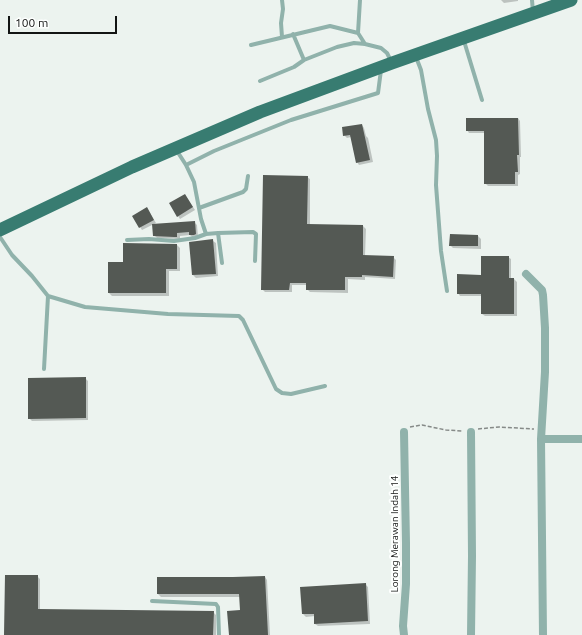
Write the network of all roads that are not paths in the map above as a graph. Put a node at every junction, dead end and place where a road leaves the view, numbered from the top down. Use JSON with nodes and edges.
{"nodes":[{"id":1,"x":282,"y":0,"type":"edge"},
{"id":2,"x":360,"y":0,"type":"edge"},
{"id":3,"x":571,"y":0,"type":"edge"},
{"id":4,"x":533,"y":6,"type":"edge"},
{"id":5,"x":358,"y":33,"type":"junction"},
{"id":6,"x":293,"y":34,"type":"junction"},
{"id":7,"x":282,"y":37,"type":"junction"},
{"id":8,"x":463,"y":38,"type":"junction"},
{"id":9,"x":366,"y":44,"type":"junction"},
{"id":10,"x":251,"y":45,"type":"dead end"},
{"id":11,"x":415,"y":55,"type":"junction"},
{"id":12,"x":304,"y":60,"type":"junction"},
{"id":13,"x":387,"y":65,"type":"junction"},
{"id":14,"x":260,"y":81,"type":"dead end"},
{"id":15,"x":482,"y":100,"type":"dead end"},
{"id":16,"x":176,"y":149,"type":"junction"},
{"id":17,"x":186,"y":165,"type":"junction"},
{"id":18,"x":248,"y":176,"type":"dead end"},
{"id":19,"x":198,"y":208,"type":"junction"},
{"id":20,"x":0,"y":230,"type":"edge"},
{"id":21,"x":218,"y":233,"type":"junction"},
{"id":22,"x":206,"y":234,"type":"junction"},
{"id":23,"x":0,"y":237,"type":"edge"},
{"id":24,"x":127,"y":240,"type":"dead end"},
{"id":25,"x":255,"y":261,"type":"dead end"},
{"id":26,"x":222,"y":263,"type":"dead end"},
{"id":27,"x":526,"y":274,"type":"dead end"},
{"id":28,"x":447,"y":291,"type":"dead end"},
{"id":29,"x":48,"y":296,"type":"junction"},
{"id":30,"x":44,"y":369,"type":"dead end"},
{"id":31,"x":325,"y":386,"type":"dead end"},
{"id":32,"x":404,"y":432,"type":"road end"},
{"id":33,"x":471,"y":432,"type":"road end"},
{"id":34,"x":541,"y":439,"type":"junction"},
{"id":35,"x":582,"y":439,"type":"edge"},
{"id":36,"x":152,"y":602,"type":"dead end"},
{"id":37,"x":219,"y":635,"type":"edge"},
{"id":38,"x":404,"y":635,"type":"edge"},
{"id":39,"x":471,"y":635,"type":"edge"},
{"id":40,"x":543,"y":635,"type":"edge"}],
"edges":[{"from":1,"to":7,"type":"lane"},
{"from":2,"to":5,"type":"lane"},
{"from":3,"to":4,"type":"main road"},
{"from":4,"to":8,"type":"main road"},
{"from":5,"to":6,"type":"lane"},
{"from":5,"to":9,"type":"lane"},
{"from":6,"to":7,"type":"lane"},
{"from":6,"to":12,"type":"lane"},
{"from":7,"to":10,"type":"lane"},
{"from":8,"to":11,"type":"main road"},
{"from":8,"to":15,"type":"lane"},
{"from":9,"to":12,"type":"lane"},
{"from":9,"to":13,"type":"lane"},
{"from":11,"to":13,"type":"main road"},
{"from":11,"to":28,"type":"lane"},
{"from":12,"to":14,"type":"lane"},
{"from":13,"to":16,"type":"main road"},
{"from":13,"to":17,"type":"lane"},
{"from":16,"to":17,"type":"lane"},
{"from":16,"to":20,"type":"main road"},
{"from":17,"to":19,"type":"lane"},
{"from":18,"to":19,"type":"lane"},
{"from":19,"to":22,"type":"lane"},
{"from":21,"to":22,"type":"lane"},
{"from":21,"to":25,"type":"lane"},
{"from":21,"to":26,"type":"lane"},
{"from":22,"to":24,"type":"lane"},
{"from":23,"to":29,"type":"lane"},
{"from":27,"to":34,"type":"street"},
{"from":29,"to":30,"type":"lane"},
{"from":29,"to":31,"type":"lane"},
{"from":32,"to":38,"type":"street","name":"Lorong Merawan Indah 14"},
{"from":33,"to":39,"type":"street"},
{"from":34,"to":35,"type":"street"},
{"from":34,"to":40,"type":"street"},
{"from":36,"to":37,"type":"lane"}]}
